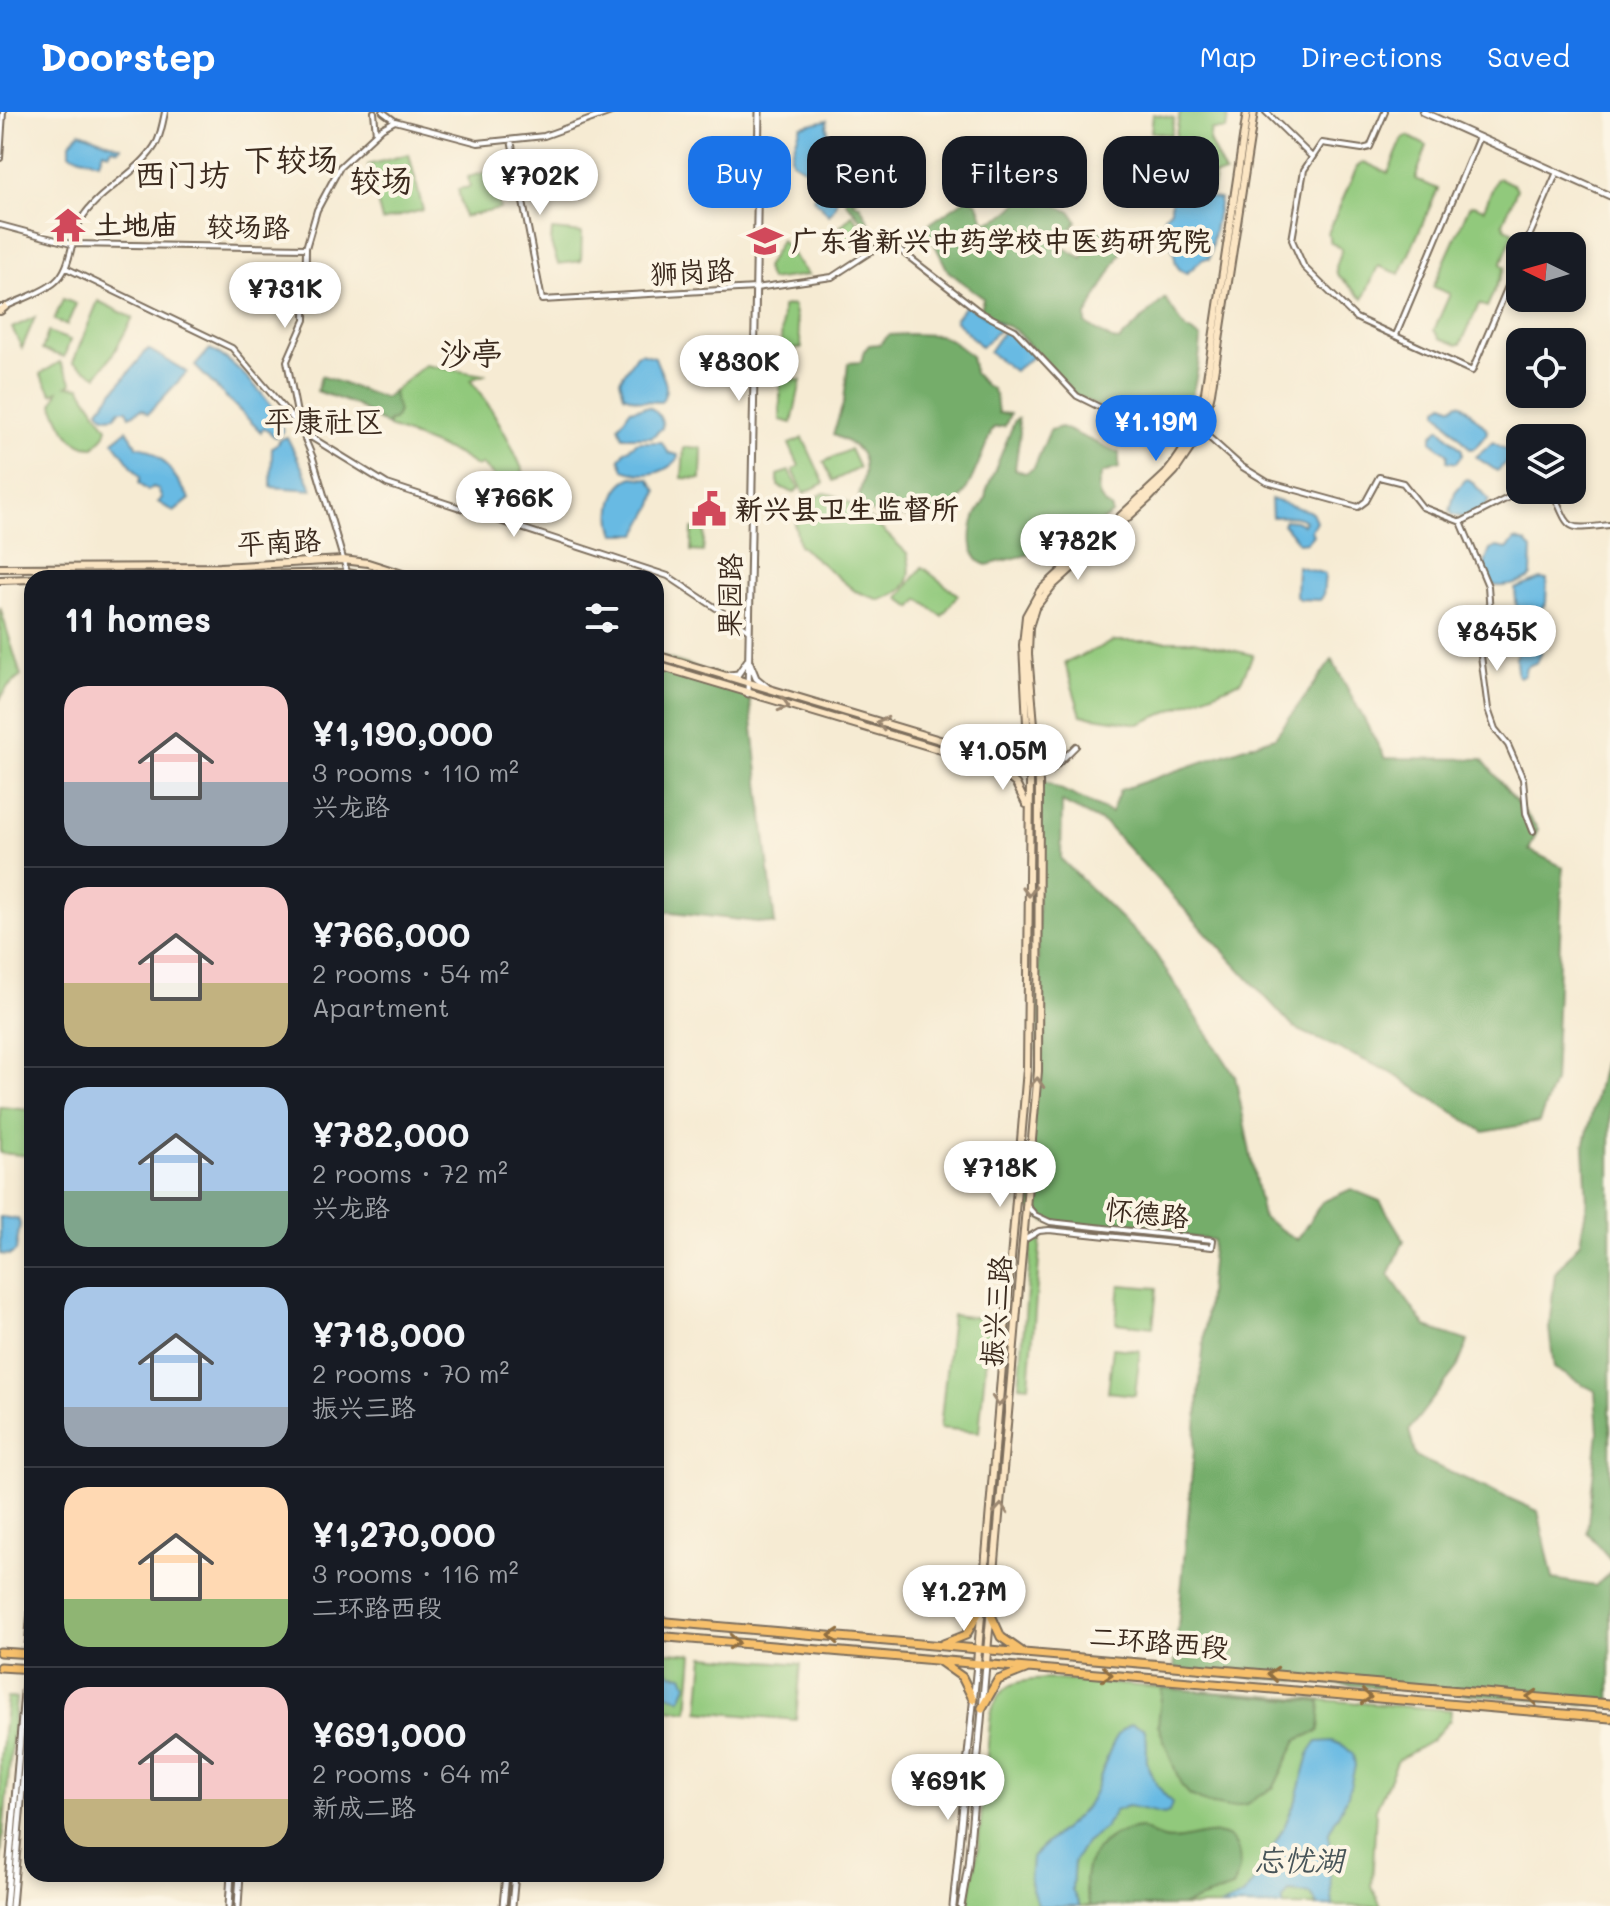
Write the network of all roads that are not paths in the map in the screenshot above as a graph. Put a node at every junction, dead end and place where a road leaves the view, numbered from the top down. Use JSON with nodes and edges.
{"nodes":[{"id":1,"x":3,"y":112,"type":"edge"},
{"id":2,"x":165,"y":112,"type":"edge"},
{"id":3,"x":374,"y":112,"type":"edge"},
{"id":4,"x":383,"y":112,"type":"edge"},
{"id":5,"x":611,"y":112,"type":"edge"},
{"id":6,"x":759,"y":112,"type":"edge"},
{"id":7,"x":1247,"y":112,"type":"edge"},
{"id":8,"x":1254,"y":112,"type":"edge"},
{"id":9,"x":1266,"y":112,"type":"edge"},
{"id":10,"x":1385,"y":112,"type":"edge"},
{"id":11,"x":1423,"y":112,"type":"edge"},
{"id":12,"x":395,"y":121,"type":"junction"},
{"id":13,"x":376,"y":134,"type":"junction"},
{"id":14,"x":1479,"y":137,"type":"junction"},
{"id":15,"x":511,"y":140,"type":"junction"},
{"id":16,"x":1312,"y":157,"type":"junction"},
{"id":17,"x":0,"y":158,"type":"edge"},
{"id":18,"x":1557,"y":172,"type":"junction"},
{"id":19,"x":1610,"y":196,"type":"edge"},
{"id":20,"x":0,"y":225,"type":"edge"},
{"id":21,"x":1531,"y":232,"type":"edge"},
{"id":22,"x":71,"y":244,"type":"junction"},
{"id":23,"x":306,"y":248,"type":"junction"},
{"id":24,"x":66,"y":268,"type":"junction"},
{"id":25,"x":756,"y":288,"type":"junction"},
{"id":26,"x":1506,"y":291,"type":"edge"},
{"id":27,"x":1,"y":308,"type":"edge"},
{"id":28,"x":1396,"y":335,"type":"junction"},
{"id":29,"x":299,"y":426,"type":"junction"},
{"id":30,"x":1198,"y":431,"type":"junction"},
{"id":31,"x":1506,"y":499,"type":"edge"},
{"id":32,"x":1559,"y":504,"type":"edge"},
{"id":33,"x":1461,"y":522,"type":"junction"},
{"id":34,"x":1610,"y":525,"type":"edge"},
{"id":35,"x":343,"y":560,"type":"junction"},
{"id":36,"x":0,"y":568,"type":"edge"},
{"id":37,"x":346,"y":570,"type":"edge"},
{"id":38,"x":390,"y":570,"type":"edge"},
{"id":39,"x":650,"y":570,"type":"edge"},
{"id":40,"x":664,"y":575,"type":"edge"},
{"id":41,"x":24,"y":579,"type":"edge"},
{"id":42,"x":0,"y":580,"type":"edge"},
{"id":43,"x":749,"y":630,"type":"junction"},
{"id":44,"x":749,"y":656,"type":"junction"},
{"id":45,"x":664,"y":657,"type":"edge"},
{"id":46,"x":664,"y":668,"type":"edge"},
{"id":47,"x":719,"y":674,"type":"junction"},
{"id":48,"x":748,"y":684,"type":"junction"},
{"id":49,"x":775,"y":692,"type":"junction"},
{"id":50,"x":748,"y":694,"type":"junction"},
{"id":51,"x":1028,"y":724,"type":"junction"},
{"id":52,"x":1076,"y":746,"type":"dead end"},
{"id":53,"x":991,"y":754,"type":"junction"},
{"id":54,"x":988,"y":764,"type":"junction"},
{"id":55,"x":1035,"y":773,"type":"junction"},
{"id":56,"x":1029,"y":813,"type":"junction"},
{"id":57,"x":1533,"y":831,"type":"dead end"},
{"id":58,"x":1018,"y":1173,"type":"junction"},
{"id":59,"x":1030,"y":1174,"type":"junction"},
{"id":60,"x":1027,"y":1207,"type":"junction"},
{"id":61,"x":1024,"y":1240,"type":"junction"},
{"id":62,"x":982,"y":1606,"type":"junction"},
{"id":63,"x":991,"y":1615,"type":"junction"},
{"id":64,"x":664,"y":1622,"type":"edge"},
{"id":65,"x":664,"y":1637,"type":"edge"},
{"id":66,"x":939,"y":1645,"type":"junction"},
{"id":67,"x":978,"y":1649,"type":"junction"},
{"id":68,"x":988,"y":1650,"type":"junction"},
{"id":69,"x":0,"y":1652,"type":"edge"},
{"id":70,"x":1022,"y":1653,"type":"junction"},
{"id":71,"x":24,"y":1654,"type":"edge"},
{"id":72,"x":936,"y":1659,"type":"junction"},
{"id":73,"x":977,"y":1663,"type":"junction"},
{"id":74,"x":986,"y":1664,"type":"junction"},
{"id":75,"x":0,"y":1667,"type":"edge"},
{"id":76,"x":1029,"y":1668,"type":"junction"},
{"id":77,"x":24,"y":1669,"type":"edge"},
{"id":78,"x":973,"y":1699,"type":"junction"},
{"id":79,"x":1610,"y":1704,"type":"edge"},
{"id":80,"x":982,"y":1708,"type":"junction"},
{"id":81,"x":1610,"y":1718,"type":"edge"},
{"id":82,"x":24,"y":1728,"type":"edge"},
{"id":83,"x":24,"y":1754,"type":"edge"},
{"id":84,"x":0,"y":1881,"type":"edge"},
{"id":85,"x":11,"y":1882,"type":"junction"},
{"id":86,"x":230,"y":1882,"type":"edge"},
{"id":87,"x":240,"y":1882,"type":"edge"},
{"id":88,"x":505,"y":1882,"type":"edge"},
{"id":89,"x":514,"y":1882,"type":"edge"},
{"id":90,"x":6,"y":1906,"type":"edge"},
{"id":91,"x":12,"y":1906,"type":"edge"},
{"id":92,"x":229,"y":1906,"type":"edge"},
{"id":93,"x":238,"y":1906,"type":"edge"},
{"id":94,"x":503,"y":1906,"type":"edge"},
{"id":95,"x":512,"y":1906,"type":"edge"},
{"id":96,"x":953,"y":1906,"type":"edge"},
{"id":97,"x":961,"y":1906,"type":"edge"}],
"edges":[{"from":1,"to":17,"type":"street"},
{"from":2,"to":22,"type":"street"},
{"from":3,"to":13,"type":"street"},
{"from":4,"to":12,"type":"street"},
{"from":5,"to":15,"type":"street"},
{"from":6,"to":25,"type":"street","name":"果园路"},
{"from":7,"to":30,"type":"main road"},
{"from":8,"to":30,"type":"main road"},
{"from":9,"to":16,"type":"street"},
{"from":10,"to":16,"type":"street"},
{"from":11,"to":14,"type":"street"},
{"from":12,"to":13,"type":"street"},
{"from":12,"to":15,"type":"street"},
{"from":13,"to":23,"type":"street"},
{"from":14,"to":18,"type":"street"},
{"from":14,"to":28,"type":"street"},
{"from":15,"to":25,"type":"street","name":"狮岗路"},
{"from":16,"to":28,"type":"street"},
{"from":18,"to":19,"type":"street"},
{"from":18,"to":21,"type":"street"},
{"from":20,"to":22,"type":"street","name":"较场路"},
{"from":22,"to":23,"type":"street","name":"较场路"},
{"from":22,"to":24,"type":"street"},
{"from":23,"to":29,"type":"street"},
{"from":24,"to":27,"type":"street"},
{"from":24,"to":29,"type":"street"},
{"from":25,"to":30,"type":"street","name":"狮岗路"},
{"from":25,"to":43,"type":"street","name":"果园路"},
{"from":26,"to":28,"type":"street"},
{"from":29,"to":35,"type":"street"},
{"from":29,"to":39,"type":"street"},
{"from":30,"to":33,"type":"street"},
{"from":30,"to":51,"type":"main road"},
{"from":30,"to":55,"type":"main road"},
{"from":31,"to":33,"type":"street"},
{"from":32,"to":34,"type":"street"},
{"from":33,"to":57,"type":"street"},
{"from":35,"to":36,"type":"main road","name":"平南路"},
{"from":35,"to":37,"type":"street"},
{"from":35,"to":38,"type":"main road","name":"平南路"},
{"from":40,"to":43,"type":"street"},
{"from":41,"to":42,"type":"main road"},
{"from":43,"to":44,"type":"street","name":"果园路"},
{"from":44,"to":47,"type":"street"},
{"from":44,"to":48,"type":"street","name":"果园路"},
{"from":44,"to":49,"type":"street"},
{"from":45,"to":47,"type":"main road"},
{"from":46,"to":50,"type":"main road"},
{"from":47,"to":48,"type":"main road"},
{"from":48,"to":49,"type":"main road"},
{"from":48,"to":50,"type":"street","name":"果园路"},
{"from":53,"to":49,"type":"main road","one_way":true},
{"from":50,"to":54,"type":"main road","one_way":true},
{"from":51,"to":53,"type":"main road"},
{"from":51,"to":55,"type":"main road"},
{"from":52,"to":55,"type":"street"},
{"from":53,"to":54,"type":"main road"},
{"from":53,"to":55,"type":"main road"},
{"from":54,"to":55,"type":"main road"},
{"from":54,"to":56,"type":"main road"},
{"from":55,"to":56,"type":"main road","name":"振兴三路"},
{"from":59,"to":55,"type":"main road","name":"振兴三路","one_way":true},
{"from":56,"to":58,"type":"main road","name":"振兴三路","one_way":true},
{"from":58,"to":59,"type":"main road"},
{"from":58,"to":62,"type":"main road","name":"振兴三路","one_way":true},
{"from":59,"to":60,"type":"main road","name":"振兴三路"},
{"from":60,"to":61,"type":"main road","name":"振兴三路"},
{"from":60,"to":61,"type":"street","name":"怀德路"},
{"from":63,"to":61,"type":"main road","name":"振兴三路","one_way":true},
{"from":62,"to":66,"type":"main road"},
{"from":62,"to":67,"type":"main road","name":"振兴三路"},
{"from":63,"to":68,"type":"main road","name":"振兴三路"},
{"from":63,"to":70,"type":"main road"},
{"from":66,"to":64,"type":"main road","name":"二环路西段","one_way":true},
{"from":65,"to":72,"type":"main road","name":"二环路西段","one_way":true},
{"from":66,"to":67,"type":"main road","name":"二环路西段"},
{"from":67,"to":68,"type":"main road","name":"二环路西段"},
{"from":67,"to":73,"type":"main road","name":"振兴三路"},
{"from":68,"to":70,"type":"main road","name":"二环路西段"},
{"from":68,"to":74,"type":"main road","name":"振兴三路"},
{"from":69,"to":71,"type":"main road"},
{"from":79,"to":70,"type":"main road","name":"二环路西段","one_way":true},
{"from":72,"to":73,"type":"main road","name":"二环路西段"},
{"from":72,"to":78,"type":"main road"},
{"from":73,"to":74,"type":"main road","name":"二环路西段"},
{"from":73,"to":78,"type":"street"},
{"from":74,"to":76,"type":"main road","name":"二环路西段"},
{"from":74,"to":80,"type":"street"},
{"from":75,"to":77,"type":"main road"},
{"from":76,"to":80,"type":"main road"},
{"from":76,"to":81,"type":"main road","name":"二环路西段","one_way":true},
{"from":78,"to":96,"type":"street"},
{"from":80,"to":97,"type":"street"},
{"from":82,"to":85,"type":"street"},
{"from":83,"to":85,"type":"street"},
{"from":84,"to":85,"type":"street"},
{"from":85,"to":90,"type":"street"},
{"from":85,"to":91,"type":"street"},
{"from":86,"to":92,"type":"street"},
{"from":87,"to":93,"type":"street"},
{"from":88,"to":94,"type":"street"},
{"from":89,"to":95,"type":"street"}]}
